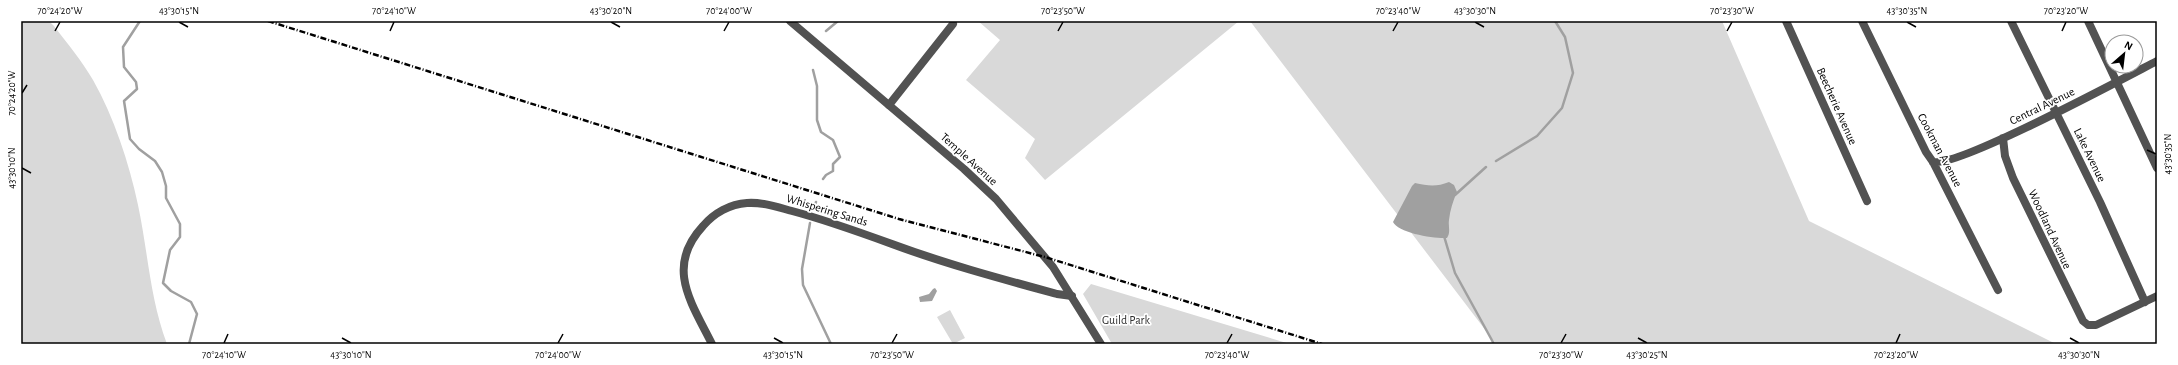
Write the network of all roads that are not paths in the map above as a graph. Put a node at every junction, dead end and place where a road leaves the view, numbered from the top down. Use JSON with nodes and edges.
{"nodes":[{"id":1,"x":790,"y":21,"type":"edge"},
{"id":2,"x":1786,"y":21,"type":"edge"},
{"id":3,"x":1862,"y":21,"type":"edge"},
{"id":4,"x":2011,"y":21,"type":"edge"},
{"id":5,"x":2088,"y":21,"type":"edge"},
{"id":6,"x":953,"y":24,"type":"dead end"},
{"id":7,"x":2157,"y":61,"type":"edge"},
{"id":8,"x":2118,"y":81,"type":"junction"},
{"id":9,"x":889,"y":105,"type":"junction"},
{"id":10,"x":2056,"y":113,"type":"junction"},
{"id":11,"x":2003,"y":138,"type":"junction"},
{"id":12,"x":1933,"y":162,"type":"junction"},
{"id":13,"x":2157,"y":168,"type":"edge"},
{"id":14,"x":1866,"y":201,"type":"dead end"},
{"id":15,"x":1998,"y":290,"type":"dead end"},
{"id":16,"x":1072,"y":296,"type":"junction"},
{"id":17,"x":2157,"y":296,"type":"edge"},
{"id":18,"x":2145,"y":302,"type":"junction"},
{"id":19,"x":712,"y":344,"type":"edge"},
{"id":20,"x":1102,"y":344,"type":"edge"}],
"edges":[{"from":1,"to":9,"type":"street","name":"Temple Avenue"},
{"from":2,"to":14,"type":"street","name":"Beecherie Avenue"},
{"from":3,"to":12,"type":"street","name":"Cookman Avenue"},
{"from":4,"to":10,"type":"street","name":"Lake Avenue"},
{"from":5,"to":8,"type":"street"},
{"from":6,"to":9,"type":"street"},
{"from":7,"to":8,"type":"street","name":"Central Avenue"},
{"from":8,"to":10,"type":"street","name":"Central Avenue"},
{"from":8,"to":13,"type":"street"},
{"from":9,"to":16,"type":"street","name":"Temple Avenue"},
{"from":10,"to":11,"type":"street","name":"Central Avenue"},
{"from":10,"to":18,"type":"street","name":"Lake Avenue"},
{"from":11,"to":12,"type":"street","name":"Central Avenue"},
{"from":11,"to":18,"type":"street","name":"Woodland Avenue"},
{"from":12,"to":15,"type":"street","name":"Cookman Avenue"},
{"from":16,"to":19,"type":"street","name":"Whispering Sands"},
{"from":16,"to":20,"type":"street","name":"Temple Avenue"},
{"from":17,"to":18,"type":"street"}]}
